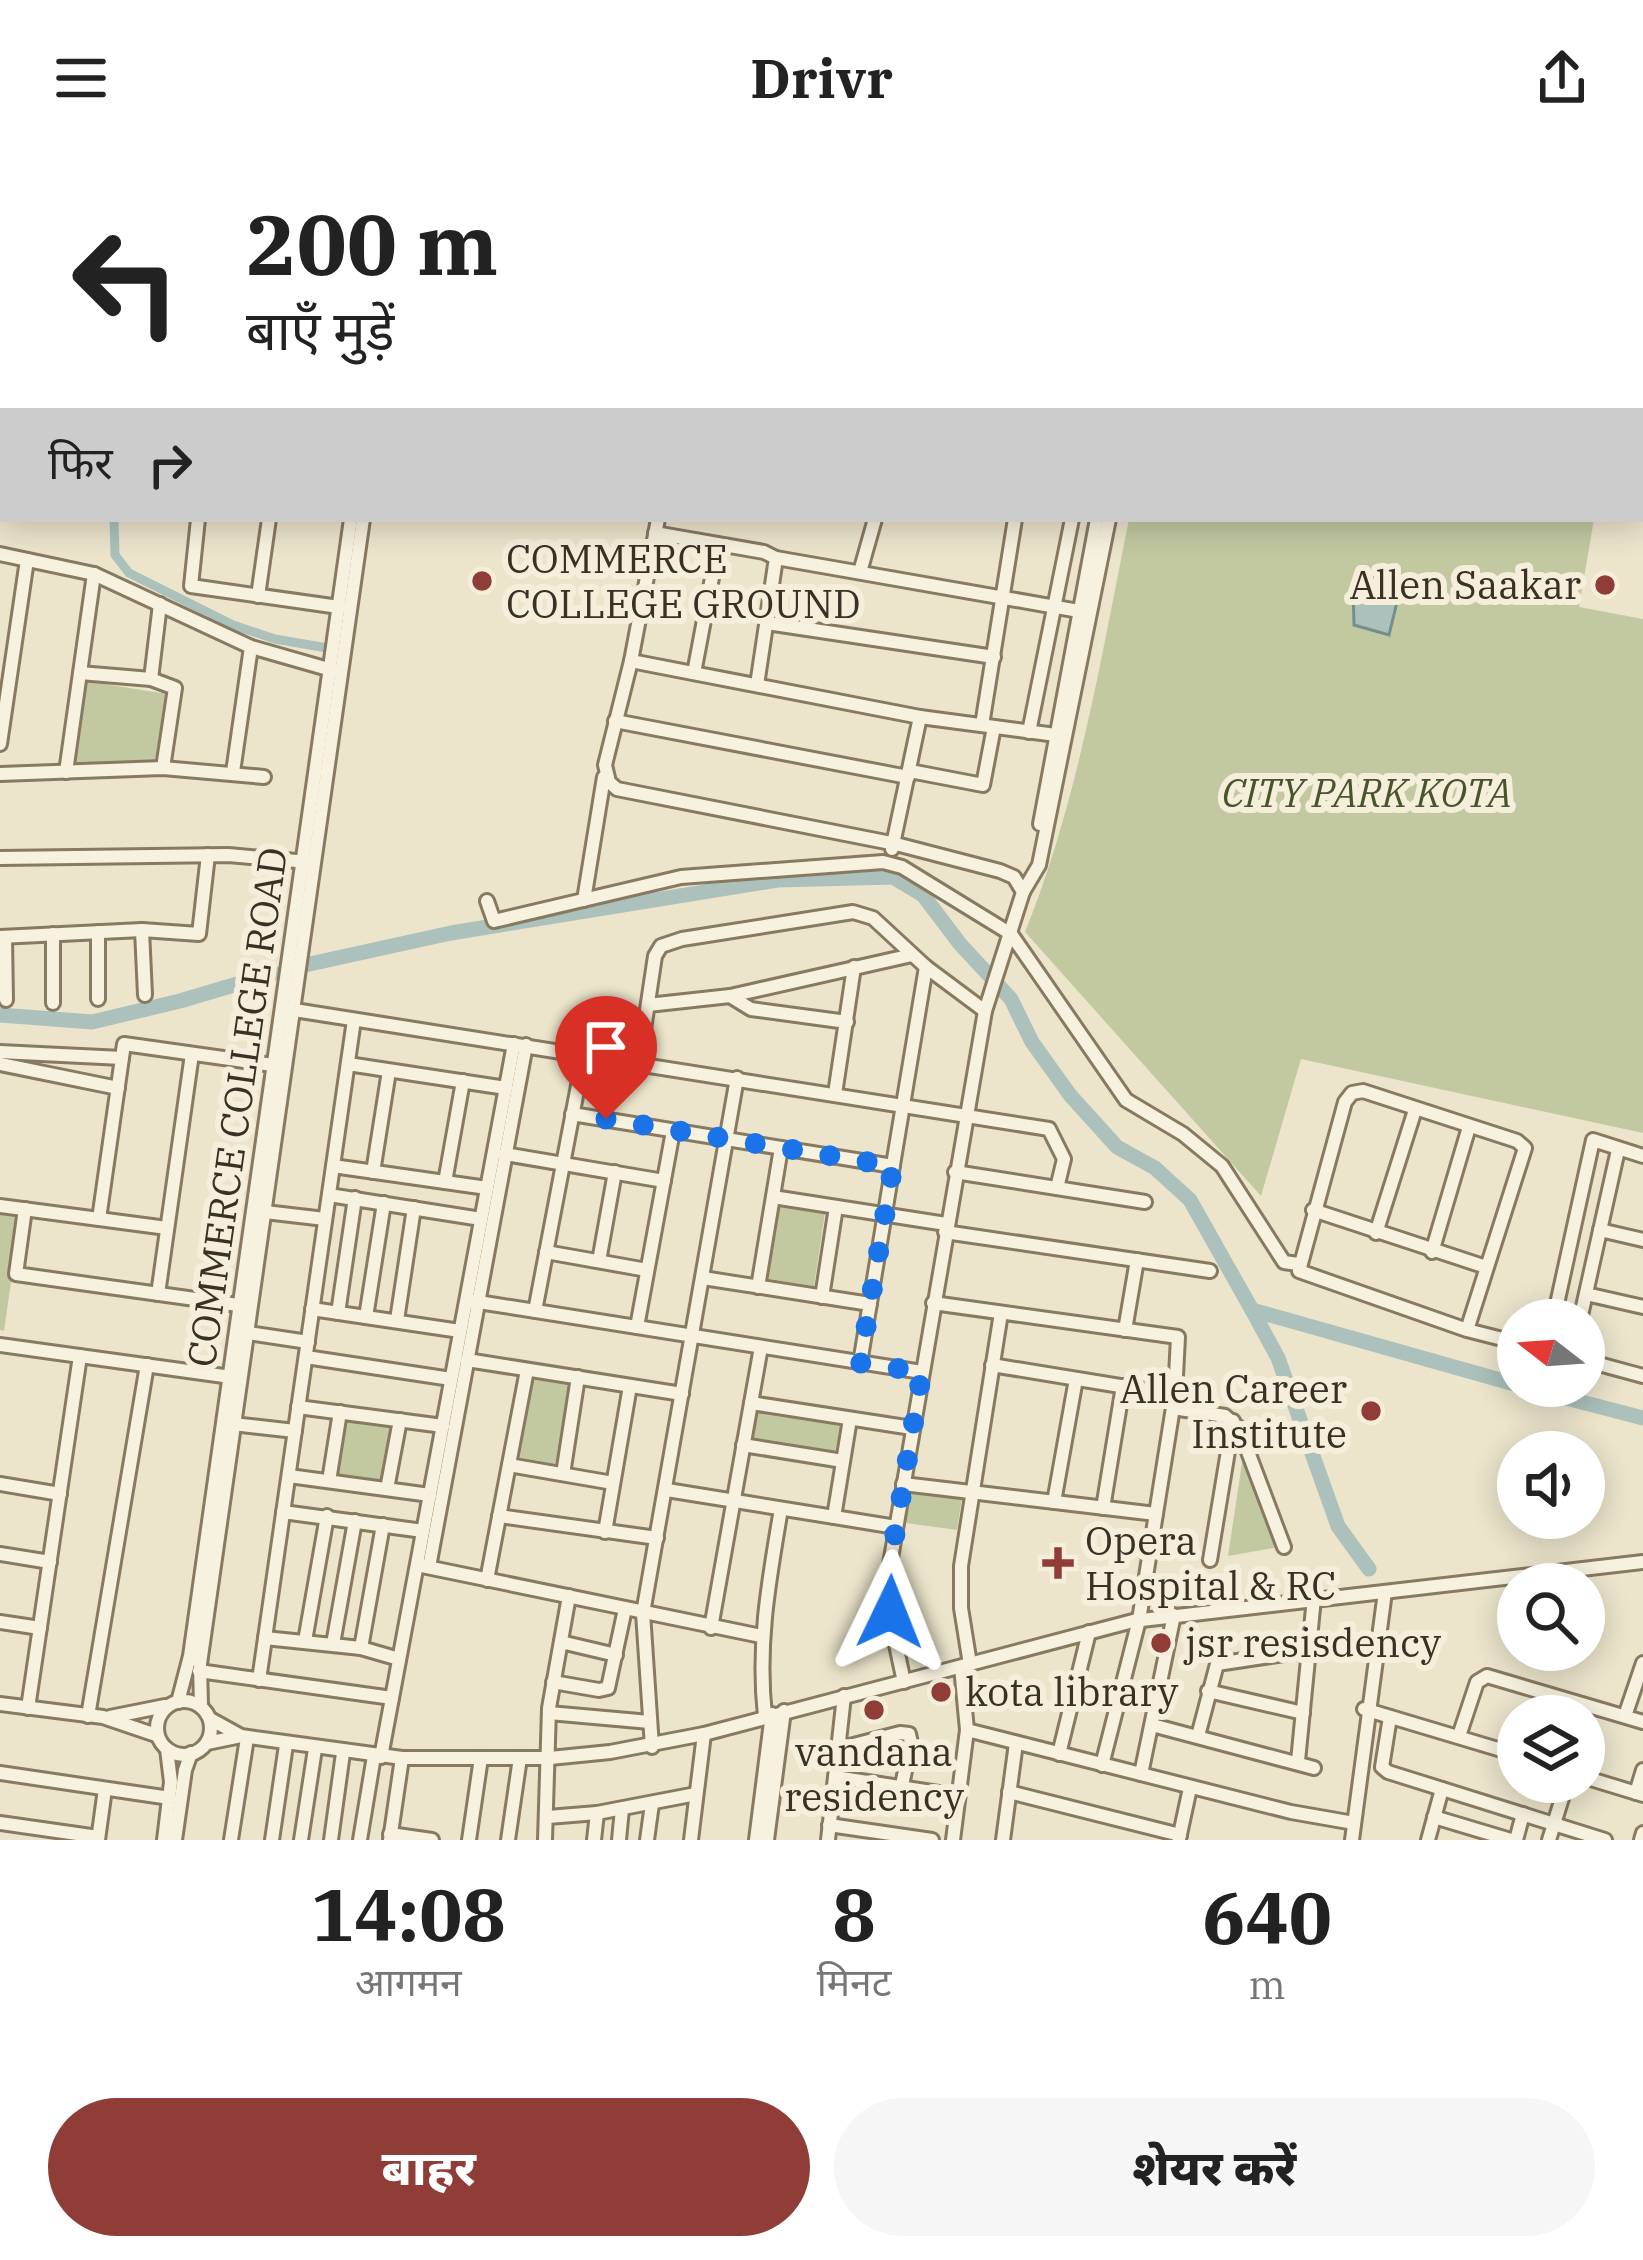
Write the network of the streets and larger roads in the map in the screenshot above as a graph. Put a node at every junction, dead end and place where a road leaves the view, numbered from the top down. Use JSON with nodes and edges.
{"nodes":[{"id":1,"x":198,"y":522,"type":"edge"},
{"id":2,"x":269,"y":522,"type":"edge"},
{"id":3,"x":351,"y":522,"type":"edge"},
{"id":4,"x":362,"y":522,"type":"edge"},
{"id":5,"x":874,"y":522,"type":"edge"},
{"id":6,"x":1015,"y":522,"type":"edge"},
{"id":7,"x":1071,"y":522,"type":"edge"},
{"id":8,"x":1096,"y":522,"type":"edge"},
{"id":9,"x":1108,"y":522,"type":"edge"},
{"id":10,"x":657,"y":526,"type":"edge"},
{"id":11,"x":718,"y":545,"type":"junction"},
{"id":12,"x":0,"y":554,"type":"edge"},
{"id":13,"x":776,"y":558,"type":"junction"},
{"id":14,"x":27,"y":560,"type":"junction"},
{"id":15,"x":860,"y":572,"type":"junction"},
{"id":16,"x":94,"y":574,"type":"junction"},
{"id":17,"x":258,"y":596,"type":"junction"},
{"id":18,"x":1005,"y":597,"type":"junction"},
{"id":19,"x":160,"y":604,"type":"junction"},
{"id":20,"x":1055,"y":606,"type":"junction"},
{"id":21,"x":339,"y":608,"type":"junction"},
{"id":22,"x":1079,"y":610,"type":"junction"},
{"id":23,"x":767,"y":623,"type":"junction"},
{"id":24,"x":251,"y":647,"type":"junction"},
{"id":25,"x":994,"y":658,"type":"junction"},
{"id":26,"x":631,"y":661,"type":"junction"},
{"id":27,"x":336,"y":671,"type":"junction"},
{"id":28,"x":694,"y":673,"type":"junction"},
{"id":29,"x":80,"y":674,"type":"junction"},
{"id":30,"x":152,"y":679,"type":"junction"},
{"id":31,"x":757,"y":685,"type":"junction"},
{"id":32,"x":920,"y":717,"type":"junction"},
{"id":33,"x":615,"y":722,"type":"junction"},
{"id":34,"x":988,"y":726,"type":"junction"},
{"id":35,"x":1029,"y":732,"type":"junction"},
{"id":36,"x":1056,"y":735,"type":"junction"},
{"id":37,"x":0,"y":744,"type":"edge"},
{"id":38,"x":163,"y":768,"type":"junction"},
{"id":39,"x":66,"y":772,"type":"junction"},
{"id":40,"x":233,"y":772,"type":"junction"},
{"id":41,"x":0,"y":774,"type":"edge"},
{"id":42,"x":909,"y":774,"type":"junction"},
{"id":43,"x":604,"y":776,"type":"junction"},
{"id":44,"x":264,"y":777,"type":"dead end"},
{"id":45,"x":852,"y":838,"type":"junction"},
{"id":46,"x":901,"y":845,"type":"junction"},
{"id":47,"x":208,"y":855,"type":"junction"},
{"id":48,"x":0,"y":858,"type":"edge"},
{"id":49,"x":309,"y":862,"type":"junction"},
{"id":50,"x":883,"y":862,"type":"junction"},
{"id":51,"x":848,"y":864,"type":"junction"},
{"id":52,"x":912,"y":872,"type":"junction"},
{"id":53,"x":1033,"y":873,"type":"junction"},
{"id":54,"x":1023,"y":892,"type":"junction"},
{"id":55,"x":584,"y":900,"type":"junction"},
{"id":56,"x":487,"y":901,"type":"dead end"},
{"id":57,"x":142,"y":930,"type":"junction"},
{"id":58,"x":98,"y":932,"type":"junction"},
{"id":59,"x":53,"y":934,"type":"junction"},
{"id":60,"x":1011,"y":934,"type":"junction"},
{"id":61,"x":3,"y":937,"type":"edge"},
{"id":62,"x":912,"y":955,"type":"junction"},
{"id":63,"x":854,"y":967,"type":"junction"},
{"id":64,"x":926,"y":967,"type":"junction"},
{"id":65,"x":145,"y":994,"type":"dead end"},
{"id":66,"x":730,"y":996,"type":"junction"},
{"id":67,"x":98,"y":999,"type":"dead end"},
{"id":68,"x":6,"y":1000,"type":"dead end"},
{"id":69,"x":53,"y":1003,"type":"dead end"},
{"id":70,"x":648,"y":1005,"type":"junction"},
{"id":71,"x":986,"y":1006,"type":"junction"},
{"id":72,"x":288,"y":1009,"type":"junction"},
{"id":73,"x":354,"y":1020,"type":"junction"},
{"id":74,"x":847,"y":1022,"type":"junction"},
{"id":75,"x":520,"y":1045,"type":"junction"},
{"id":76,"x":0,"y":1052,"type":"edge"},
{"id":77,"x":192,"y":1054,"type":"junction"},
{"id":78,"x":584,"y":1054,"type":"junction"},
{"id":79,"x":122,"y":1058,"type":"junction"},
{"id":80,"x":639,"y":1063,"type":"junction"},
{"id":81,"x":0,"y":1064,"type":"edge"},
{"id":82,"x":348,"y":1064,"type":"junction"},
{"id":83,"x":273,"y":1065,"type":"junction"},
{"id":84,"x":389,"y":1070,"type":"junction"},
{"id":85,"x":737,"y":1078,"type":"junction"},
{"id":86,"x":463,"y":1082,"type":"junction"},
{"id":87,"x":118,"y":1088,"type":"junction"},
{"id":88,"x":506,"y":1088,"type":"junction"},
{"id":89,"x":835,"y":1094,"type":"junction"},
{"id":90,"x":903,"y":1105,"type":"junction"},
{"id":91,"x":1415,"y":1110,"type":"junction"},
{"id":92,"x":572,"y":1114,"type":"junction"},
{"id":93,"x":965,"y":1114,"type":"junction"},
{"id":94,"x":1469,"y":1127,"type":"junction"},
{"id":95,"x":673,"y":1131,"type":"junction"},
{"id":96,"x":727,"y":1140,"type":"junction"},
{"id":97,"x":781,"y":1148,"type":"junction"},
{"id":98,"x":1618,"y":1150,"type":"junction"},
{"id":99,"x":506,"y":1154,"type":"junction"},
{"id":100,"x":1643,"y":1156,"type":"edge"},
{"id":101,"x":563,"y":1163,"type":"junction"},
{"id":102,"x":333,"y":1166,"type":"junction"},
{"id":103,"x":893,"y":1166,"type":"junction"},
{"id":104,"x":374,"y":1172,"type":"junction"},
{"id":105,"x":615,"y":1172,"type":"junction"},
{"id":106,"x":955,"y":1172,"type":"junction"},
{"id":107,"x":664,"y":1180,"type":"junction"},
{"id":108,"x":445,"y":1182,"type":"junction"},
{"id":109,"x":487,"y":1188,"type":"junction"},
{"id":110,"x":1057,"y":1188,"type":"junction"},
{"id":111,"x":329,"y":1195,"type":"junction"},
{"id":112,"x":773,"y":1197,"type":"junction"},
{"id":113,"x":356,"y":1198,"type":"junction"},
{"id":114,"x":1144,"y":1202,"type":"dead end"},
{"id":115,"x":384,"y":1203,"type":"junction"},
{"id":116,"x":0,"y":1206,"type":"edge"},
{"id":117,"x":836,"y":1207,"type":"junction"},
{"id":118,"x":414,"y":1208,"type":"junction"},
{"id":119,"x":25,"y":1210,"type":"junction"},
{"id":120,"x":1313,"y":1210,"type":"junction"},
{"id":121,"x":266,"y":1212,"type":"junction"},
{"id":122,"x":885,"y":1214,"type":"junction"},
{"id":123,"x":99,"y":1219,"type":"junction"},
{"id":124,"x":326,"y":1219,"type":"junction"},
{"id":125,"x":481,"y":1219,"type":"junction"},
{"id":126,"x":167,"y":1228,"type":"junction"},
{"id":127,"x":946,"y":1228,"type":"junction"},
{"id":128,"x":1600,"y":1231,"type":"junction"},
{"id":129,"x":1376,"y":1233,"type":"junction"},
{"id":130,"x":1643,"y":1240,"type":"edge"},
{"id":131,"x":546,"y":1252,"type":"junction"},
{"id":132,"x":1432,"y":1252,"type":"junction"},
{"id":133,"x":1137,"y":1260,"type":"junction"},
{"id":134,"x":599,"y":1262,"type":"junction"},
{"id":135,"x":1298,"y":1264,"type":"junction"},
{"id":136,"x":1486,"y":1268,"type":"junction"},
{"id":137,"x":647,"y":1270,"type":"junction"},
{"id":138,"x":1210,"y":1271,"type":"dead end"},
{"id":139,"x":703,"y":1278,"type":"junction"},
{"id":140,"x":758,"y":1287,"type":"junction"},
{"id":141,"x":158,"y":1294,"type":"junction"},
{"id":142,"x":1586,"y":1294,"type":"junction"},
{"id":143,"x":822,"y":1297,"type":"junction"},
{"id":144,"x":1558,"y":1299,"type":"edge"},
{"id":145,"x":1585,"y":1299,"type":"edge"},
{"id":146,"x":472,"y":1301,"type":"junction"},
{"id":147,"x":933,"y":1303,"type":"junction"},
{"id":148,"x":870,"y":1304,"type":"junction"},
{"id":149,"x":238,"y":1305,"type":"junction"},
{"id":150,"x":1643,"y":1307,"type":"edge"},
{"id":151,"x":312,"y":1309,"type":"junction"},
{"id":152,"x":535,"y":1311,"type":"junction"},
{"id":153,"x":1001,"y":1312,"type":"junction"},
{"id":154,"x":338,"y":1313,"type":"junction"},
{"id":155,"x":366,"y":1317,"type":"junction"},
{"id":156,"x":397,"y":1320,"type":"junction"},
{"id":157,"x":637,"y":1327,"type":"junction"},
{"id":158,"x":460,"y":1330,"type":"junction"},
{"id":159,"x":1125,"y":1330,"type":"junction"},
{"id":160,"x":1467,"y":1330,"type":"junction"},
{"id":161,"x":240,"y":1332,"type":"junction"},
{"id":162,"x":692,"y":1336,"type":"junction"},
{"id":163,"x":1497,"y":1338,"type":"edge"},
{"id":164,"x":308,"y":1342,"type":"junction"},
{"id":165,"x":0,"y":1345,"type":"edge"},
{"id":166,"x":761,"y":1347,"type":"junction"},
{"id":167,"x":80,"y":1356,"type":"junction"},
{"id":168,"x":306,"y":1357,"type":"junction"},
{"id":169,"x":467,"y":1360,"type":"junction"},
{"id":170,"x":860,"y":1363,"type":"junction"},
{"id":171,"x":147,"y":1365,"type":"junction"},
{"id":172,"x":992,"y":1365,"type":"junction"},
{"id":173,"x":1605,"y":1366,"type":"edge"},
{"id":174,"x":527,"y":1370,"type":"junction"},
{"id":175,"x":922,"y":1372,"type":"junction"},
{"id":176,"x":1643,"y":1376,"type":"edge"},
{"id":177,"x":234,"y":1377,"type":"junction"},
{"id":178,"x":578,"y":1377,"type":"junction"},
{"id":179,"x":452,"y":1378,"type":"junction"},
{"id":180,"x":1076,"y":1379,"type":"junction"},
{"id":181,"x":630,"y":1386,"type":"junction"},
{"id":182,"x":1123,"y":1386,"type":"junction"},
{"id":183,"x":682,"y":1394,"type":"junction"},
{"id":184,"x":1174,"y":1401,"type":"junction"},
{"id":185,"x":751,"y":1403,"type":"junction"},
{"id":186,"x":298,"y":1407,"type":"junction"},
{"id":187,"x":340,"y":1412,"type":"junction"},
{"id":188,"x":850,"y":1419,"type":"junction"},
{"id":189,"x":400,"y":1420,"type":"junction"},
{"id":190,"x":1233,"y":1421,"type":"junction"},
{"id":191,"x":233,"y":1424,"type":"junction"},
{"id":192,"x":442,"y":1426,"type":"junction"},
{"id":193,"x":912,"y":1428,"type":"junction"},
{"id":194,"x":295,"y":1431,"type":"junction"},
{"id":195,"x":743,"y":1445,"type":"junction"},
{"id":196,"x":843,"y":1461,"type":"junction"},
{"id":197,"x":509,"y":1465,"type":"junction"},
{"id":198,"x":563,"y":1474,"type":"junction"},
{"id":199,"x":289,"y":1476,"type":"junction"},
{"id":200,"x":328,"y":1481,"type":"junction"},
{"id":201,"x":613,"y":1483,"type":"junction"},
{"id":202,"x":0,"y":1484,"type":"edge"},
{"id":203,"x":903,"y":1484,"type":"junction"},
{"id":204,"x":387,"y":1489,"type":"junction"},
{"id":205,"x":667,"y":1490,"type":"junction"},
{"id":206,"x":970,"y":1492,"type":"junction"},
{"id":207,"x":60,"y":1494,"type":"junction"},
{"id":208,"x":430,"y":1495,"type":"junction"},
{"id":209,"x":734,"y":1502,"type":"junction"},
{"id":210,"x":1054,"y":1502,"type":"junction"},
{"id":211,"x":1102,"y":1508,"type":"junction"},
{"id":212,"x":782,"y":1509,"type":"junction"},
{"id":213,"x":284,"y":1512,"type":"junction"},
{"id":214,"x":1156,"y":1514,"type":"junction"},
{"id":215,"x":327,"y":1516,"type":"junction"},
{"id":216,"x":499,"y":1516,"type":"junction"},
{"id":217,"x":834,"y":1517,"type":"junction"},
{"id":218,"x":355,"y":1521,"type":"junction"},
{"id":219,"x":383,"y":1525,"type":"junction"},
{"id":220,"x":896,"y":1527,"type":"junction"},
{"id":221,"x":423,"y":1531,"type":"junction"},
{"id":222,"x":605,"y":1532,"type":"junction"},
{"id":223,"x":657,"y":1538,"type":"junction"},
{"id":224,"x":1284,"y":1547,"type":"dead end"},
{"id":225,"x":0,"y":1554,"type":"edge"},
{"id":226,"x":1210,"y":1560,"type":"dead end"},
{"id":227,"x":50,"y":1562,"type":"junction"},
{"id":228,"x":1643,"y":1562,"type":"edge"},
{"id":229,"x":423,"y":1566,"type":"junction"},
{"id":230,"x":487,"y":1580,"type":"junction"},
{"id":231,"x":1381,"y":1592,"type":"junction"},
{"id":232,"x":569,"y":1596,"type":"junction"},
{"id":233,"x":1314,"y":1598,"type":"junction"},
{"id":234,"x":625,"y":1609,"type":"junction"},
{"id":235,"x":644,"y":1613,"type":"junction"},
{"id":236,"x":1174,"y":1615,"type":"junction"},
{"id":237,"x":1138,"y":1620,"type":"junction"},
{"id":238,"x":0,"y":1622,"type":"edge"},
{"id":239,"x":40,"y":1628,"type":"junction"},
{"id":240,"x":711,"y":1628,"type":"junction"},
{"id":241,"x":1089,"y":1632,"type":"junction"},
{"id":242,"x":761,"y":1636,"type":"junction"},
{"id":243,"x":265,"y":1638,"type":"junction"},
{"id":244,"x":305,"y":1641,"type":"junction"},
{"id":245,"x":561,"y":1642,"type":"junction"},
{"id":246,"x":333,"y":1644,"type":"junction"},
{"id":247,"x":361,"y":1648,"type":"junction"},
{"id":248,"x":1311,"y":1650,"type":"junction"},
{"id":249,"x":616,"y":1655,"type":"junction"},
{"id":250,"x":398,"y":1659,"type":"junction"},
{"id":251,"x":1643,"y":1664,"type":"edge"},
{"id":252,"x":966,"y":1666,"type":"junction"},
{"id":253,"x":199,"y":1671,"type":"junction"},
{"id":254,"x":260,"y":1679,"type":"junction"},
{"id":255,"x":554,"y":1682,"type":"junction"},
{"id":256,"x":904,"y":1682,"type":"junction"},
{"id":257,"x":1208,"y":1691,"type":"junction"},
{"id":258,"x":844,"y":1696,"type":"junction"},
{"id":259,"x":392,"y":1698,"type":"junction"},
{"id":260,"x":172,"y":1704,"type":"junction"},
{"id":261,"x":0,"y":1705,"type":"edge"},
{"id":262,"x":201,"y":1706,"type":"junction"},
{"id":263,"x":28,"y":1708,"type":"junction"},
{"id":264,"x":1366,"y":1709,"type":"junction"},
{"id":265,"x":549,"y":1713,"type":"junction"},
{"id":266,"x":1304,"y":1713,"type":"junction"},
{"id":267,"x":774,"y":1714,"type":"junction"},
{"id":268,"x":88,"y":1716,"type":"junction"},
{"id":269,"x":1625,"y":1716,"type":"junction"},
{"id":270,"x":1390,"y":1717,"type":"junction"},
{"id":271,"x":103,"y":1718,"type":"junction"},
{"id":272,"x":212,"y":1720,"type":"junction"},
{"id":273,"x":650,"y":1722,"type":"junction"},
{"id":274,"x":1643,"y":1722,"type":"edge"},
{"id":275,"x":1152,"y":1725,"type":"junction"},
{"id":276,"x":967,"y":1730,"type":"junction"},
{"id":277,"x":704,"y":1734,"type":"junction"},
{"id":278,"x":156,"y":1735,"type":"junction"},
{"id":279,"x":1198,"y":1736,"type":"junction"},
{"id":280,"x":1460,"y":1736,"type":"junction"},
{"id":281,"x":244,"y":1737,"type":"junction"},
{"id":282,"x":207,"y":1743,"type":"junction"},
{"id":283,"x":1016,"y":1743,"type":"junction"},
{"id":284,"x":286,"y":1745,"type":"junction"},
{"id":285,"x":652,"y":1747,"type":"junction"},
{"id":286,"x":1497,"y":1748,"type":"edge"},
{"id":287,"x":167,"y":1749,"type":"junction"},
{"id":288,"x":315,"y":1749,"type":"junction"},
{"id":289,"x":838,"y":1750,"type":"junction"},
{"id":290,"x":191,"y":1753,"type":"junction"},
{"id":291,"x":344,"y":1753,"type":"junction"},
{"id":292,"x":1059,"y":1754,"type":"junction"},
{"id":293,"x":377,"y":1756,"type":"junction"},
{"id":294,"x":550,"y":1757,"type":"junction"},
{"id":295,"x":402,"y":1758,"type":"junction"},
{"id":296,"x":481,"y":1758,"type":"junction"},
{"id":297,"x":520,"y":1758,"type":"junction"},
{"id":298,"x":1298,"y":1761,"type":"junction"},
{"id":299,"x":1102,"y":1765,"type":"junction"},
{"id":300,"x":1314,"y":1768,"type":"dead end"},
{"id":301,"x":1643,"y":1770,"type":"edge"},
{"id":302,"x":0,"y":1773,"type":"edge"},
{"id":303,"x":1141,"y":1774,"type":"junction"},
{"id":304,"x":835,"y":1777,"type":"junction"},
{"id":305,"x":1605,"y":1783,"type":"edge"},
{"id":306,"x":902,"y":1786,"type":"junction"},
{"id":307,"x":1190,"y":1788,"type":"junction"},
{"id":308,"x":105,"y":1789,"type":"junction"},
{"id":309,"x":1442,"y":1789,"type":"junction"},
{"id":310,"x":1009,"y":1792,"type":"junction"},
{"id":311,"x":1639,"y":1794,"type":"edge"},
{"id":312,"x":696,"y":1795,"type":"junction"},
{"id":313,"x":958,"y":1796,"type":"junction"},
{"id":314,"x":170,"y":1798,"type":"junction"},
{"id":315,"x":1560,"y":1803,"type":"edge"},
{"id":316,"x":652,"y":1804,"type":"junction"},
{"id":317,"x":622,"y":1809,"type":"junction"},
{"id":318,"x":597,"y":1813,"type":"junction"},
{"id":319,"x":1523,"y":1814,"type":"junction"},
{"id":320,"x":548,"y":1816,"type":"junction"},
{"id":321,"x":1434,"y":1817,"type":"junction"},
{"id":322,"x":0,"y":1822,"type":"edge"},
{"id":323,"x":1130,"y":1822,"type":"junction"},
{"id":324,"x":1351,"y":1822,"type":"junction"},
{"id":325,"x":1554,"y":1824,"type":"junction"},
{"id":326,"x":828,"y":1833,"type":"edge"},
{"id":327,"x":1575,"y":1835,"type":"edge"},
{"id":328,"x":390,"y":1837,"type":"edge"},
{"id":329,"x":901,"y":1837,"type":"edge"},
{"id":330,"x":1180,"y":1838,"type":"edge"},
{"id":331,"x":98,"y":1839,"type":"edge"},
{"id":332,"x":164,"y":1840,"type":"edge"},
{"id":333,"x":175,"y":1840,"type":"edge"},
{"id":334,"x":231,"y":1840,"type":"edge"},
{"id":335,"x":272,"y":1840,"type":"edge"},
{"id":336,"x":301,"y":1840,"type":"edge"},
{"id":337,"x":331,"y":1840,"type":"edge"},
{"id":338,"x":360,"y":1840,"type":"edge"},
{"id":339,"x":432,"y":1840,"type":"edge"},
{"id":340,"x":469,"y":1840,"type":"edge"},
{"id":341,"x":508,"y":1840,"type":"edge"},
{"id":342,"x":545,"y":1840,"type":"edge"},
{"id":343,"x":594,"y":1840,"type":"edge"},
{"id":344,"x":619,"y":1840,"type":"edge"},
{"id":345,"x":647,"y":1840,"type":"edge"},
{"id":346,"x":691,"y":1840,"type":"edge"},
{"id":347,"x":756,"y":1840,"type":"edge"},
{"id":348,"x":767,"y":1840,"type":"edge"},
{"id":349,"x":932,"y":1840,"type":"edge"},
{"id":350,"x":953,"y":1840,"type":"edge"},
{"id":351,"x":1003,"y":1840,"type":"edge"},
{"id":352,"x":1126,"y":1840,"type":"edge"},
{"id":353,"x":1348,"y":1840,"type":"edge"},
{"id":354,"x":1428,"y":1840,"type":"edge"},
{"id":355,"x":1514,"y":1840,"type":"edge"},
{"id":356,"x":1550,"y":1840,"type":"edge"},
{"id":357,"x":1602,"y":1840,"type":"edge"}],
"edges":[{"from":1,"to":17,"type":"street"},
{"from":2,"to":17,"type":"street"},
{"from":3,"to":21,"type":"street"},
{"from":4,"to":27,"type":"street"},
{"from":5,"to":15,"type":"street"},
{"from":6,"to":18,"type":"street"},
{"from":7,"to":20,"type":"street"},
{"from":8,"to":22,"type":"street"},
{"from":9,"to":53,"type":"street"},
{"from":10,"to":11,"type":"street"},
{"from":10,"to":26,"type":"street"},
{"from":11,"to":13,"type":"street"},
{"from":11,"to":28,"type":"street"},
{"from":12,"to":14,"type":"street"},
{"from":13,"to":15,"type":"street"},
{"from":13,"to":23,"type":"street"},
{"from":14,"to":16,"type":"street"},
{"from":14,"to":37,"type":"street"},
{"from":15,"to":18,"type":"street"},
{"from":16,"to":19,"type":"street"},
{"from":16,"to":29,"type":"street"},
{"from":17,"to":21,"type":"street"},
{"from":18,"to":20,"type":"street"},
{"from":18,"to":25,"type":"street"},
{"from":19,"to":24,"type":"street"},
{"from":19,"to":30,"type":"street"},
{"from":20,"to":22,"type":"street"},
{"from":20,"to":35,"type":"street"},
{"from":21,"to":27,"type":"street"},
{"from":22,"to":36,"type":"street"},
{"from":23,"to":25,"type":"street"},
{"from":23,"to":31,"type":"street"},
{"from":24,"to":27,"type":"street"},
{"from":24,"to":40,"type":"street"},
{"from":25,"to":34,"type":"street"},
{"from":26,"to":28,"type":"street"},
{"from":26,"to":33,"type":"street"},
{"from":27,"to":49,"type":"street"},
{"from":28,"to":31,"type":"street"},
{"from":29,"to":30,"type":"street"},
{"from":29,"to":39,"type":"street"},
{"from":30,"to":38,"type":"street"},
{"from":31,"to":32,"type":"street"},
{"from":32,"to":34,"type":"street"},
{"from":32,"to":42,"type":"street"},
{"from":33,"to":42,"type":"street"},
{"from":33,"to":43,"type":"street"},
{"from":34,"to":35,"type":"street"},
{"from":34,"to":42,"type":"street"},
{"from":35,"to":36,"type":"street"},
{"from":36,"to":53,"type":"street"},
{"from":38,"to":39,"type":"street"},
{"from":38,"to":40,"type":"street"},
{"from":39,"to":41,"type":"street"},
{"from":40,"to":44,"type":"street"},
{"from":42,"to":46,"type":"street"},
{"from":43,"to":45,"type":"street"},
{"from":43,"to":55,"type":"street"},
{"from":45,"to":46,"type":"street"},
{"from":45,"to":51,"type":"street"},
{"from":46,"to":50,"type":"street"},
{"from":46,"to":52,"type":"street"},
{"from":46,"to":54,"type":"street"},
{"from":47,"to":48,"type":"street"},
{"from":47,"to":49,"type":"street"},
{"from":47,"to":57,"type":"street"},
{"from":49,"to":72,"type":"street"},
{"from":50,"to":51,"type":"street"},
{"from":50,"to":52,"type":"street"},
{"from":51,"to":55,"type":"street"},
{"from":52,"to":60,"type":"street"},
{"from":53,"to":54,"type":"street"},
{"from":54,"to":60,"type":"street"},
{"from":55,"to":56,"type":"street"},
{"from":57,"to":58,"type":"street"},
{"from":57,"to":65,"type":"street"},
{"from":58,"to":59,"type":"street"},
{"from":58,"to":67,"type":"street"},
{"from":59,"to":61,"type":"street"},
{"from":59,"to":69,"type":"street"},
{"from":60,"to":71,"type":"street"},
{"from":60,"to":135,"type":"street"},
{"from":61,"to":68,"type":"street"},
{"from":62,"to":63,"type":"street"},
{"from":62,"to":64,"type":"street"},
{"from":62,"to":70,"type":"street"},
{"from":63,"to":66,"type":"street"},
{"from":63,"to":74,"type":"street"},
{"from":64,"to":71,"type":"street"},
{"from":64,"to":90,"type":"street"},
{"from":66,"to":70,"type":"street"},
{"from":66,"to":74,"type":"street"},
{"from":70,"to":80,"type":"street"},
{"from":71,"to":93,"type":"street"},
{"from":72,"to":73,"type":"street"},
{"from":72,"to":83,"type":"street","name":"COMMERCE COLLEGE ROAD"},
{"from":72,"to":121,"type":"street"},
{"from":73,"to":75,"type":"street"},
{"from":73,"to":82,"type":"street"},
{"from":74,"to":89,"type":"street"},
{"from":75,"to":78,"type":"street"},
{"from":75,"to":88,"type":"street"},
{"from":75,"to":99,"type":"street"},
{"from":76,"to":79,"type":"street"},
{"from":77,"to":79,"type":"street"},
{"from":77,"to":83,"type":"street"},
{"from":77,"to":126,"type":"street"},
{"from":78,"to":80,"type":"street"},
{"from":78,"to":92,"type":"street"},
{"from":79,"to":87,"type":"street"},
{"from":80,"to":85,"type":"street"},
{"from":81,"to":87,"type":"street"},
{"from":82,"to":84,"type":"street"},
{"from":82,"to":102,"type":"street"},
{"from":83,"to":149,"type":"street","name":"COMMERCE COLLEGE ROAD"},
{"from":84,"to":86,"type":"street"},
{"from":84,"to":104,"type":"street"},
{"from":85,"to":89,"type":"street"},
{"from":85,"to":96,"type":"street"},
{"from":86,"to":88,"type":"street"},
{"from":86,"to":108,"type":"street"},
{"from":87,"to":123,"type":"street"},
{"from":88,"to":109,"type":"street"},
{"from":89,"to":90,"type":"street"},
{"from":90,"to":93,"type":"street"},
{"from":90,"to":103,"type":"street"},
{"from":91,"to":94,"type":"street"},
{"from":91,"to":120,"type":"street"},
{"from":91,"to":129,"type":"street"},
{"from":92,"to":95,"type":"street"},
{"from":92,"to":101,"type":"street"},
{"from":93,"to":106,"type":"street"},
{"from":93,"to":110,"type":"street"},
{"from":94,"to":132,"type":"street"},
{"from":94,"to":136,"type":"street"},
{"from":95,"to":96,"type":"street"},
{"from":95,"to":107,"type":"street"},
{"from":96,"to":97,"type":"street"},
{"from":96,"to":139,"type":"street"},
{"from":97,"to":103,"type":"street"},
{"from":97,"to":112,"type":"street"},
{"from":98,"to":100,"type":"street"},
{"from":98,"to":128,"type":"street"},
{"from":98,"to":144,"type":"street"},
{"from":99,"to":101,"type":"street"},
{"from":99,"to":146,"type":"street"},
{"from":101,"to":105,"type":"street"},
{"from":101,"to":131,"type":"street"},
{"from":102,"to":104,"type":"street"},
{"from":102,"to":111,"type":"street"},
{"from":103,"to":122,"type":"street"},
{"from":104,"to":108,"type":"street"},
{"from":105,"to":107,"type":"street"},
{"from":105,"to":134,"type":"street"},
{"from":106,"to":110,"type":"street"},
{"from":106,"to":127,"type":"street"},
{"from":107,"to":137,"type":"street"},
{"from":108,"to":109,"type":"street"},
{"from":109,"to":125,"type":"street"},
{"from":110,"to":114,"type":"street"},
{"from":111,"to":113,"type":"street"},
{"from":111,"to":124,"type":"street"},
{"from":112,"to":117,"type":"street"},
{"from":112,"to":140,"type":"street"},
{"from":113,"to":115,"type":"street"},
{"from":113,"to":154,"type":"street"},
{"from":115,"to":118,"type":"street"},
{"from":115,"to":155,"type":"street"},
{"from":116,"to":119,"type":"street"},
{"from":117,"to":122,"type":"street"},
{"from":117,"to":143,"type":"street"},
{"from":118,"to":125,"type":"street"},
{"from":118,"to":156,"type":"street"},
{"from":119,"to":123,"type":"street"},
{"from":119,"to":141,"type":"street"},
{"from":120,"to":129,"type":"street"},
{"from":120,"to":135,"type":"street"},
{"from":121,"to":124,"type":"street"},
{"from":121,"to":161,"type":"street"},
{"from":122,"to":127,"type":"street"},
{"from":122,"to":148,"type":"street"},
{"from":123,"to":126,"type":"street"},
{"from":124,"to":151,"type":"street"},
{"from":125,"to":146,"type":"street"},
{"from":126,"to":141,"type":"street"},
{"from":127,"to":133,"type":"street"},
{"from":127,"to":147,"type":"street"},
{"from":128,"to":130,"type":"street"},
{"from":128,"to":142,"type":"street"},
{"from":129,"to":132,"type":"street"},
{"from":131,"to":134,"type":"street"},
{"from":131,"to":152,"type":"street"},
{"from":132,"to":136,"type":"street"},
{"from":133,"to":138,"type":"street"},
{"from":133,"to":159,"type":"street"},
{"from":134,"to":137,"type":"street"},
{"from":135,"to":160,"type":"street"},
{"from":136,"to":160,"type":"street"},
{"from":137,"to":157,"type":"street"},
{"from":139,"to":140,"type":"street"},
{"from":139,"to":162,"type":"street"},
{"from":140,"to":143,"type":"street"},
{"from":141,"to":149,"type":"street"},
{"from":142,"to":145,"type":"street"},
{"from":142,"to":150,"type":"street"},
{"from":143,"to":148,"type":"street"},
{"from":146,"to":152,"type":"street"},
{"from":146,"to":158,"type":"street"},
{"from":146,"to":169,"type":"street"},
{"from":147,"to":153,"type":"street"},
{"from":147,"to":175,"type":"street"},
{"from":148,"to":170,"type":"street"},
{"from":149,"to":161,"type":"street","name":"COMMERCE COLLEGE ROAD"},
{"from":151,"to":154,"type":"street"},
{"from":151,"to":164,"type":"street"},
{"from":152,"to":157,"type":"street"},
{"from":153,"to":159,"type":"street"},
{"from":153,"to":172,"type":"street"},
{"from":154,"to":155,"type":"street"},
{"from":155,"to":156,"type":"street"},
{"from":156,"to":158,"type":"street"},
{"from":157,"to":162,"type":"street"},
{"from":158,"to":179,"type":"street"},
{"from":159,"to":184,"type":"street"},
{"from":160,"to":163,"type":"street"},
{"from":161,"to":164,"type":"street"},
{"from":161,"to":177,"type":"street"},
{"from":162,"to":166,"type":"street"},
{"from":162,"to":183,"type":"street"},
{"from":164,"to":168,"type":"street"},
{"from":165,"to":167,"type":"street"},
{"from":166,"to":170,"type":"street"},
{"from":166,"to":185,"type":"street"},
{"from":167,"to":171,"type":"street"},
{"from":167,"to":207,"type":"street"},
{"from":168,"to":179,"type":"street"},
{"from":168,"to":186,"type":"street"},
{"from":169,"to":174,"type":"street"},
{"from":169,"to":229,"type":"street"},
{"from":170,"to":175,"type":"street"},
{"from":171,"to":177,"type":"street"},
{"from":171,"to":268,"type":"street"},
{"from":172,"to":180,"type":"street"},
{"from":172,"to":206,"type":"street"},
{"from":173,"to":176,"type":"street"},
{"from":174,"to":178,"type":"street"},
{"from":174,"to":197,"type":"street"},
{"from":175,"to":193,"type":"street"},
{"from":177,"to":191,"type":"street"},
{"from":177,"to":260,"type":"street","name":"COMMERCE COLLEGE ROAD"},
{"from":178,"to":181,"type":"street"},
{"from":178,"to":198,"type":"street"},
{"from":179,"to":192,"type":"street"},
{"from":180,"to":182,"type":"street"},
{"from":180,"to":210,"type":"street"},
{"from":181,"to":183,"type":"street"},
{"from":181,"to":201,"type":"street"},
{"from":182,"to":184,"type":"street"},
{"from":182,"to":211,"type":"street"},
{"from":183,"to":205,"type":"street"},
{"from":184,"to":190,"type":"street"},
{"from":184,"to":214,"type":"street"},
{"from":185,"to":188,"type":"street"},
{"from":185,"to":195,"type":"street"},
{"from":186,"to":187,"type":"street"},
{"from":186,"to":194,"type":"street"},
{"from":187,"to":189,"type":"street"},
{"from":187,"to":200,"type":"street"},
{"from":188,"to":193,"type":"street"},
{"from":188,"to":196,"type":"street"},
{"from":189,"to":192,"type":"street"},
{"from":189,"to":204,"type":"street"},
{"from":190,"to":224,"type":"street"},
{"from":190,"to":226,"type":"street"},
{"from":191,"to":194,"type":"street"},
{"from":191,"to":253,"type":"street"},
{"from":192,"to":208,"type":"street"},
{"from":193,"to":203,"type":"street"},
{"from":194,"to":199,"type":"street"},
{"from":195,"to":196,"type":"street"},
{"from":195,"to":209,"type":"street"},
{"from":196,"to":217,"type":"street"},
{"from":197,"to":198,"type":"street"},
{"from":197,"to":216,"type":"street"},
{"from":198,"to":201,"type":"street"},
{"from":199,"to":200,"type":"street"},
{"from":199,"to":213,"type":"street"},
{"from":200,"to":204,"type":"street"},
{"from":201,"to":222,"type":"street"},
{"from":202,"to":207,"type":"street"},
{"from":203,"to":206,"type":"street"},
{"from":203,"to":220,"type":"street"},
{"from":204,"to":208,"type":"street"},
{"from":205,"to":209,"type":"street"},
{"from":205,"to":223,"type":"street"},
{"from":206,"to":210,"type":"street"},
{"from":206,"to":252,"type":"street"},
{"from":207,"to":227,"type":"street"},
{"from":208,"to":221,"type":"street"},
{"from":209,"to":212,"type":"street"},
{"from":209,"to":240,"type":"street"},
{"from":210,"to":211,"type":"street"},
{"from":211,"to":214,"type":"street"},
{"from":212,"to":217,"type":"street"},
{"from":212,"to":242,"type":"street"},
{"from":213,"to":215,"type":"street"},
{"from":213,"to":243,"type":"street"},
{"from":214,"to":237,"type":"street"},
{"from":215,"to":218,"type":"street"},
{"from":215,"to":244,"type":"street"},
{"from":216,"to":222,"type":"street"},
{"from":216,"to":230,"type":"street"},
{"from":217,"to":220,"type":"street"},
{"from":218,"to":219,"type":"street"},
{"from":218,"to":246,"type":"street"},
{"from":219,"to":221,"type":"street"},
{"from":219,"to":247,"type":"street"},
{"from":220,"to":256,"type":"street"},
{"from":221,"to":229,"type":"street"},
{"from":222,"to":223,"type":"street"},
{"from":223,"to":235,"type":"street"},
{"from":225,"to":227,"type":"street"},
{"from":227,"to":239,"type":"street"},
{"from":228,"to":231,"type":"street"},
{"from":229,"to":230,"type":"street"},
{"from":229,"to":250,"type":"street"},
{"from":230,"to":232,"type":"street"},
{"from":231,"to":233,"type":"street"},
{"from":231,"to":264,"type":"street"},
{"from":232,"to":234,"type":"street"},
{"from":232,"to":245,"type":"street"},
{"from":233,"to":236,"type":"street"},
{"from":233,"to":248,"type":"street"},
{"from":234,"to":235,"type":"street"},
{"from":234,"to":249,"type":"street"},
{"from":235,"to":240,"type":"street"},
{"from":235,"to":273,"type":"street"},
{"from":236,"to":237,"type":"street"},
{"from":236,"to":275,"type":"street"},
{"from":237,"to":241,"type":"street"},
{"from":237,"to":299,"type":"street"},
{"from":238,"to":239,"type":"street"},
{"from":239,"to":263,"type":"street"},
{"from":240,"to":242,"type":"street"},
{"from":241,"to":252,"type":"street"},
{"from":241,"to":292,"type":"street"},
{"from":242,"to":267,"type":"street"},
{"from":243,"to":244,"type":"street"},
{"from":243,"to":254,"type":"street"},
{"from":244,"to":246,"type":"street"},
{"from":245,"to":249,"type":"street"},
{"from":245,"to":255,"type":"street"},
{"from":246,"to":247,"type":"street"},
{"from":247,"to":250,"type":"street"},
{"from":248,"to":257,"type":"street"},
{"from":248,"to":266,"type":"street"},
{"from":249,"to":255,"type":"street"},
{"from":250,"to":259,"type":"street"},
{"from":251,"to":269,"type":"street"},
{"from":252,"to":256,"type":"street"},
{"from":252,"to":276,"type":"street"},
{"from":253,"to":254,"type":"street"},
{"from":253,"to":262,"type":"street"},
{"from":254,"to":259,"type":"street"},
{"from":255,"to":265,"type":"street"},
{"from":256,"to":258,"type":"street"},
{"from":257,"to":266,"type":"street"},
{"from":257,"to":279,"type":"street"},
{"from":258,"to":267,"type":"street"},
{"from":258,"to":289,"type":"street"},
{"from":259,"to":293,"type":"street"},
{"from":260,"to":262,"type":"street"},
{"from":260,"to":271,"type":"street"},
{"from":260,"to":278,"type":"street"},
{"from":261,"to":263,"type":"street"},
{"from":262,"to":272,"type":"street"},
{"from":263,"to":268,"type":"street"},
{"from":264,"to":270,"type":"street"},
{"from":264,"to":324,"type":"street"},
{"from":265,"to":273,"type":"street"},
{"from":265,"to":294,"type":"street"},
{"from":266,"to":298,"type":"street"},
{"from":267,"to":277,"type":"street"},
{"from":267,"to":347,"type":"street"},
{"from":267,"to":348,"type":"street"},
{"from":268,"to":271,"type":"street"},
{"from":269,"to":274,"type":"street"},
{"from":269,"to":280,"type":"street"},
{"from":270,"to":280,"type":"street"},
{"from":270,"to":309,"type":"street"},
{"from":271,"to":278,"type":"street"},
{"from":272,"to":281,"type":"street"},
{"from":272,"to":282,"type":"street"},
{"from":273,"to":285,"type":"street"},
{"from":275,"to":279,"type":"street"},
{"from":275,"to":303,"type":"street"},
{"from":276,"to":283,"type":"street"},
{"from":276,"to":313,"type":"street"},
{"from":277,"to":285,"type":"street"},
{"from":277,"to":312,"type":"street"},
{"from":278,"to":287,"type":"street"},
{"from":279,"to":298,"type":"street"},
{"from":280,"to":286,"type":"street"},
{"from":281,"to":282,"type":"street"},
{"from":281,"to":284,"type":"street"},
{"from":281,"to":334,"type":"street"},
{"from":282,"to":290,"type":"street"},
{"from":283,"to":292,"type":"street"},
{"from":283,"to":310,"type":"street"},
{"from":284,"to":288,"type":"street"},
{"from":284,"to":335,"type":"street"},
{"from":285,"to":294,"type":"street"},
{"from":287,"to":290,"type":"street"},
{"from":287,"to":314,"type":"street"},
{"from":288,"to":291,"type":"street"},
{"from":288,"to":336,"type":"street"},
{"from":289,"to":304,"type":"street"},
{"from":289,"to":306,"type":"street"},
{"from":290,"to":333,"type":"street"},
{"from":291,"to":293,"type":"street"},
{"from":291,"to":337,"type":"street"},
{"from":292,"to":299,"type":"street"},
{"from":293,"to":295,"type":"street"},
{"from":293,"to":338,"type":"street"},
{"from":294,"to":297,"type":"street"},
{"from":294,"to":320,"type":"street"},
{"from":295,"to":296,"type":"street"},
{"from":295,"to":328,"type":"street"},
{"from":296,"to":297,"type":"street"},
{"from":296,"to":340,"type":"street"},
{"from":297,"to":341,"type":"street"},
{"from":298,"to":300,"type":"street"},
{"from":299,"to":303,"type":"street"},
{"from":301,"to":311,"type":"street"},
{"from":302,"to":308,"type":"street"},
{"from":303,"to":307,"type":"street"},
{"from":304,"to":306,"type":"street"},
{"from":304,"to":326,"type":"street"},
{"from":305,"to":311,"type":"street"},
{"from":306,"to":313,"type":"street"},
{"from":307,"to":324,"type":"street"},
{"from":307,"to":330,"type":"street"},
{"from":308,"to":314,"type":"street"},
{"from":308,"to":331,"type":"street"},
{"from":309,"to":319,"type":"street"},
{"from":309,"to":321,"type":"street"},
{"from":310,"to":323,"type":"street"},
{"from":310,"to":351,"type":"street"},
{"from":312,"to":316,"type":"street"},
{"from":312,"to":346,"type":"street"},
{"from":313,"to":350,"type":"street"},
{"from":314,"to":332,"type":"street"},
{"from":315,"to":325,"type":"street"},
{"from":316,"to":317,"type":"street"},
{"from":316,"to":345,"type":"street"},
{"from":317,"to":318,"type":"street"},
{"from":317,"to":344,"type":"street"},
{"from":318,"to":320,"type":"street"},
{"from":318,"to":343,"type":"street"},
{"from":319,"to":325,"type":"street"},
{"from":319,"to":355,"type":"street"},
{"from":320,"to":342,"type":"street"},
{"from":321,"to":354,"type":"street"},
{"from":321,"to":355,"type":"street"},
{"from":322,"to":331,"type":"street"},
{"from":323,"to":330,"type":"street"},
{"from":323,"to":352,"type":"street"},
{"from":324,"to":353,"type":"street"},
{"from":325,"to":327,"type":"street"},
{"from":325,"to":356,"type":"street"},
{"from":326,"to":329,"type":"street"},
{"from":327,"to":357,"type":"street"},
{"from":328,"to":339,"type":"street"},
{"from":329,"to":349,"type":"street"}]}
